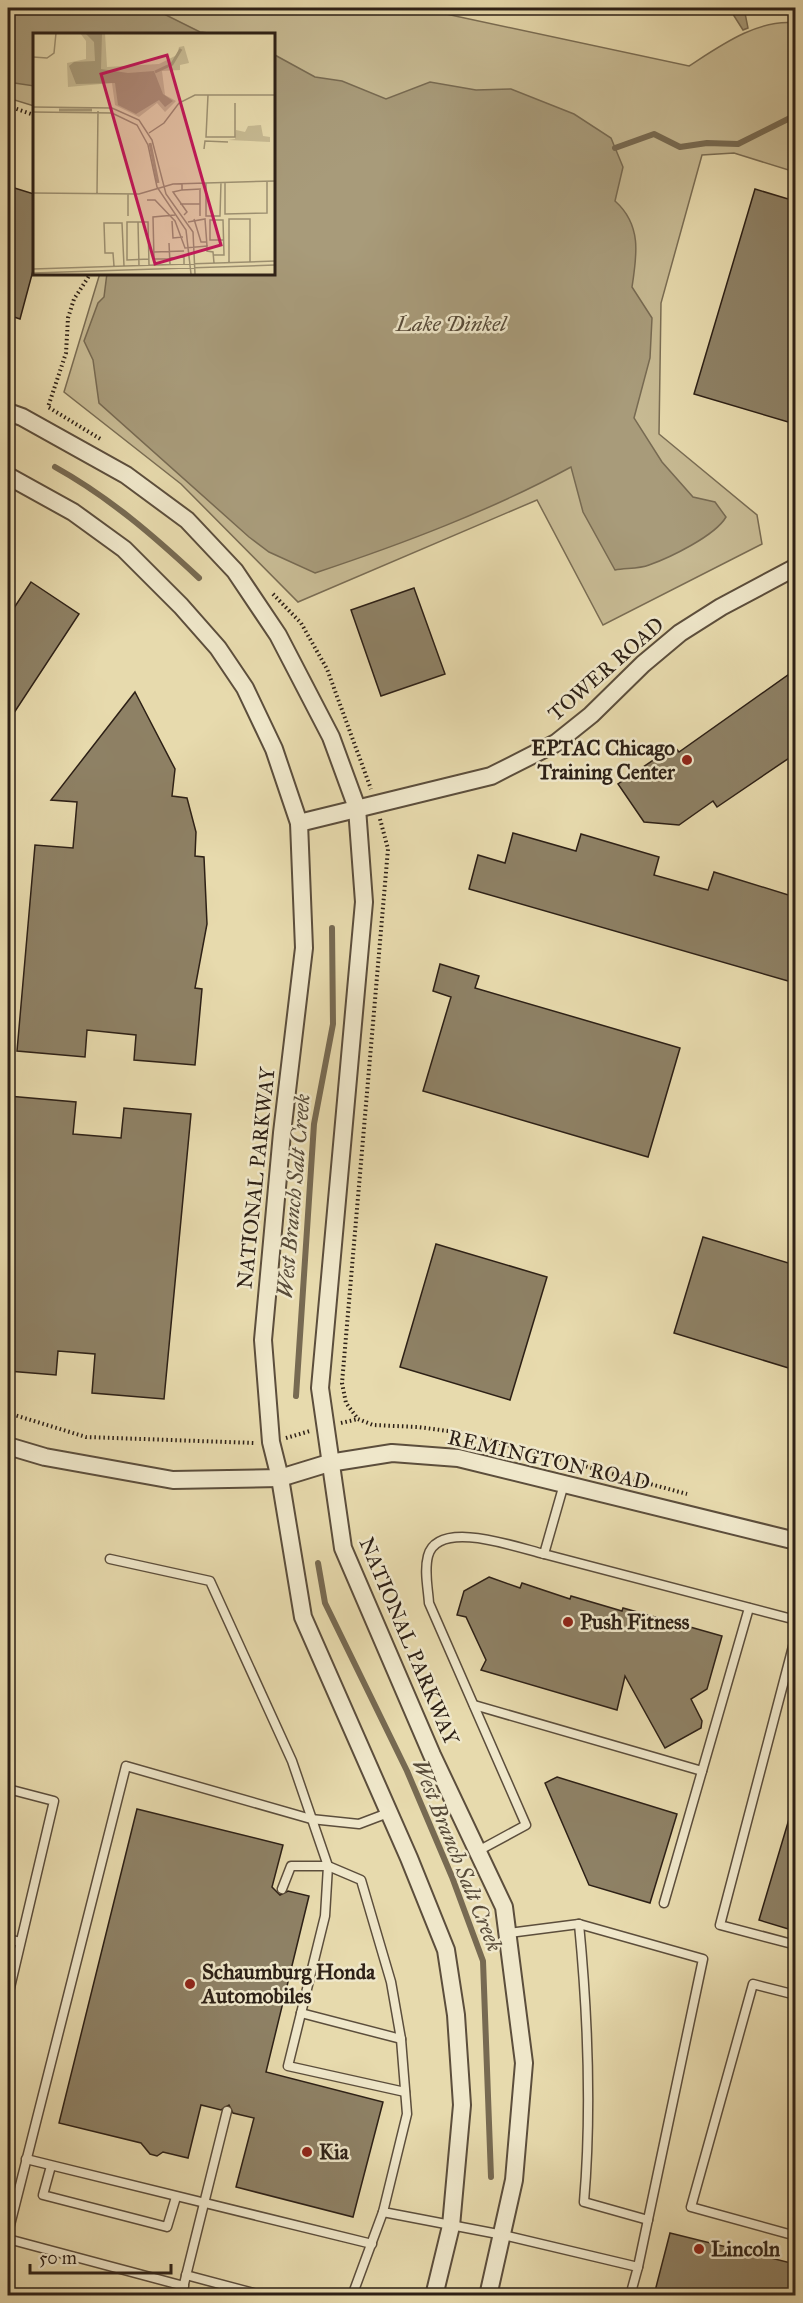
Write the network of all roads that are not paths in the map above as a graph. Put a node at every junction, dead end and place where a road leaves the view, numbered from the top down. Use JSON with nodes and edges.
{"nodes":[{"id":1,"x":8,"y":412,"type":"edge"},
{"id":2,"x":8,"y":476,"type":"edge"},
{"id":3,"x":795,"y":567,"type":"edge"},
{"id":4,"x":357,"y":808,"type":"junction"},
{"id":5,"x":299,"y":822,"type":"junction"},
{"id":6,"x":8,"y":1446,"type":"edge"},
{"id":7,"x":329,"y":1463,"type":"junction"},
{"id":8,"x":280,"y":1478,"type":"junction"},
{"id":9,"x":564,"y":1484,"type":"junction"},
{"id":10,"x":795,"y":1542,"type":"edge"},
{"id":11,"x":544,"y":1554,"type":"junction"},
{"id":12,"x":110,"y":1559,"type":"dead end"},
{"id":13,"x":749,"y":1608,"type":"junction"},
{"id":14,"x":795,"y":1620,"type":"edge"},
{"id":15,"x":795,"y":1635,"type":"edge"},
{"id":16,"x":474,"y":1705,"type":"junction"},
{"id":17,"x":702,"y":1771,"type":"junction"},
{"id":18,"x":8,"y":1790,"type":"edge"},
{"id":19,"x":388,"y":1813,"type":"junction"},
{"id":20,"x":311,"y":1819,"type":"junction"},
{"id":21,"x":478,"y":1851,"type":"junction"},
{"id":22,"x":328,"y":1866,"type":"junction"},
{"id":23,"x":282,"y":1889,"type":"dead end"},
{"id":24,"x":664,"y":1903,"type":"dead end"},
{"id":25,"x":579,"y":1924,"type":"junction"},
{"id":26,"x":509,"y":1933,"type":"junction"},
{"id":27,"x":8,"y":1939,"type":"edge"},
{"id":28,"x":20,"y":1942,"type":"junction"},
{"id":29,"x":795,"y":1945,"type":"edge"},
{"id":30,"x":795,"y":1995,"type":"edge"},
{"id":31,"x":8,"y":1996,"type":"edge"},
{"id":32,"x":301,"y":2013,"type":"junction"},
{"id":33,"x":401,"y":2038,"type":"junction"},
{"id":34,"x":405,"y":2092,"type":"junction"},
{"id":35,"x":227,"y":2111,"type":"dead end"},
{"id":36,"x":26,"y":2159,"type":"junction"},
{"id":37,"x":51,"y":2166,"type":"junction"},
{"id":38,"x":176,"y":2197,"type":"junction"},
{"id":39,"x":205,"y":2204,"type":"junction"},
{"id":40,"x":383,"y":2212,"type":"junction"},
{"id":41,"x":648,"y":2220,"type":"junction"},
{"id":42,"x":451,"y":2226,"type":"junction"},
{"id":43,"x":8,"y":2233,"type":"edge"},
{"id":44,"x":503,"y":2235,"type":"junction"},
{"id":45,"x":795,"y":2236,"type":"edge"},
{"id":46,"x":8,"y":2239,"type":"edge"},
{"id":47,"x":372,"y":2244,"type":"junction"},
{"id":48,"x":638,"y":2267,"type":"junction"},
{"id":49,"x":186,"y":2275,"type":"junction"},
{"id":50,"x":182,"y":2291,"type":"edge"},
{"id":51,"x":265,"y":2295,"type":"edge"},
{"id":52,"x":352,"y":2295,"type":"edge"},
{"id":53,"x":434,"y":2295,"type":"edge"},
{"id":54,"x":488,"y":2295,"type":"edge"},
{"id":55,"x":630,"y":2295,"type":"edge"}],
"edges":[{"from":1,"to":4,"type":"street","name":"NATIONAL PARKWAY"},
{"from":2,"to":5,"type":"street","name":"NATIONAL PARKWAY"},
{"from":3,"to":4,"type":"street","name":"TOWER ROAD"},
{"from":4,"to":5,"type":"street","name":"TOWER ROAD"},
{"from":4,"to":7,"type":"street","name":"NATIONAL PARKWAY"},
{"from":5,"to":8,"type":"street","name":"NATIONAL PARKWAY"},
{"from":6,"to":8,"type":"street","name":"REMINGTON ROAD"},
{"from":7,"to":8,"type":"street","name":"REMINGTON ROAD"},
{"from":7,"to":9,"type":"street","name":"REMINGTON ROAD"},
{"from":7,"to":21,"type":"street","name":"NATIONAL PARKWAY"},
{"from":8,"to":19,"type":"street","name":"NATIONAL PARKWAY"},
{"from":9,"to":10,"type":"street","name":"REMINGTON ROAD"},
{"from":9,"to":11,"type":"lane"},
{"from":11,"to":13,"type":"lane"},
{"from":11,"to":16,"type":"lane"},
{"from":12,"to":20,"type":"lane"},
{"from":13,"to":14,"type":"lane"},
{"from":13,"to":17,"type":"lane"},
{"from":15,"to":29,"type":"lane"},
{"from":16,"to":17,"type":"lane"},
{"from":16,"to":21,"type":"lane"},
{"from":17,"to":24,"type":"lane"},
{"from":18,"to":28,"type":"lane"},
{"from":19,"to":20,"type":"lane"},
{"from":19,"to":42,"type":"street","name":"NATIONAL PARKWAY"},
{"from":20,"to":22,"type":"lane"},
{"from":20,"to":36,"type":"lane"},
{"from":21,"to":26,"type":"street","name":"NATIONAL PARKWAY"},
{"from":22,"to":23,"type":"lane"},
{"from":22,"to":32,"type":"lane"},
{"from":22,"to":33,"type":"lane"},
{"from":25,"to":26,"type":"lane"},
{"from":25,"to":41,"type":"lane"},
{"from":25,"to":41,"type":"lane"},
{"from":26,"to":44,"type":"street","name":"NATIONAL PARKWAY"},
{"from":27,"to":28,"type":"lane"},
{"from":28,"to":31,"type":"lane"},
{"from":30,"to":45,"type":"lane"},
{"from":32,"to":33,"type":"lane"},
{"from":32,"to":34,"type":"lane"},
{"from":33,"to":34,"type":"lane"},
{"from":34,"to":40,"type":"lane"},
{"from":35,"to":39,"type":"lane"},
{"from":36,"to":37,"type":"lane"},
{"from":36,"to":43,"type":"lane"},
{"from":37,"to":38,"type":"lane"},
{"from":37,"to":38,"type":"lane"},
{"from":38,"to":39,"type":"lane"},
{"from":39,"to":47,"type":"lane"},
{"from":39,"to":49,"type":"lane"},
{"from":40,"to":42,"type":"lane"},
{"from":40,"to":47,"type":"lane"},
{"from":41,"to":48,"type":"lane"},
{"from":42,"to":44,"type":"lane"},
{"from":42,"to":53,"type":"street","name":"NATIONAL PARKWAY"},
{"from":44,"to":48,"type":"lane"},
{"from":44,"to":54,"type":"street","name":"NATIONAL PARKWAY"},
{"from":46,"to":50,"type":"lane"},
{"from":47,"to":52,"type":"lane"},
{"from":48,"to":55,"type":"lane"},
{"from":49,"to":50,"type":"lane"},
{"from":49,"to":51,"type":"lane"}]}
